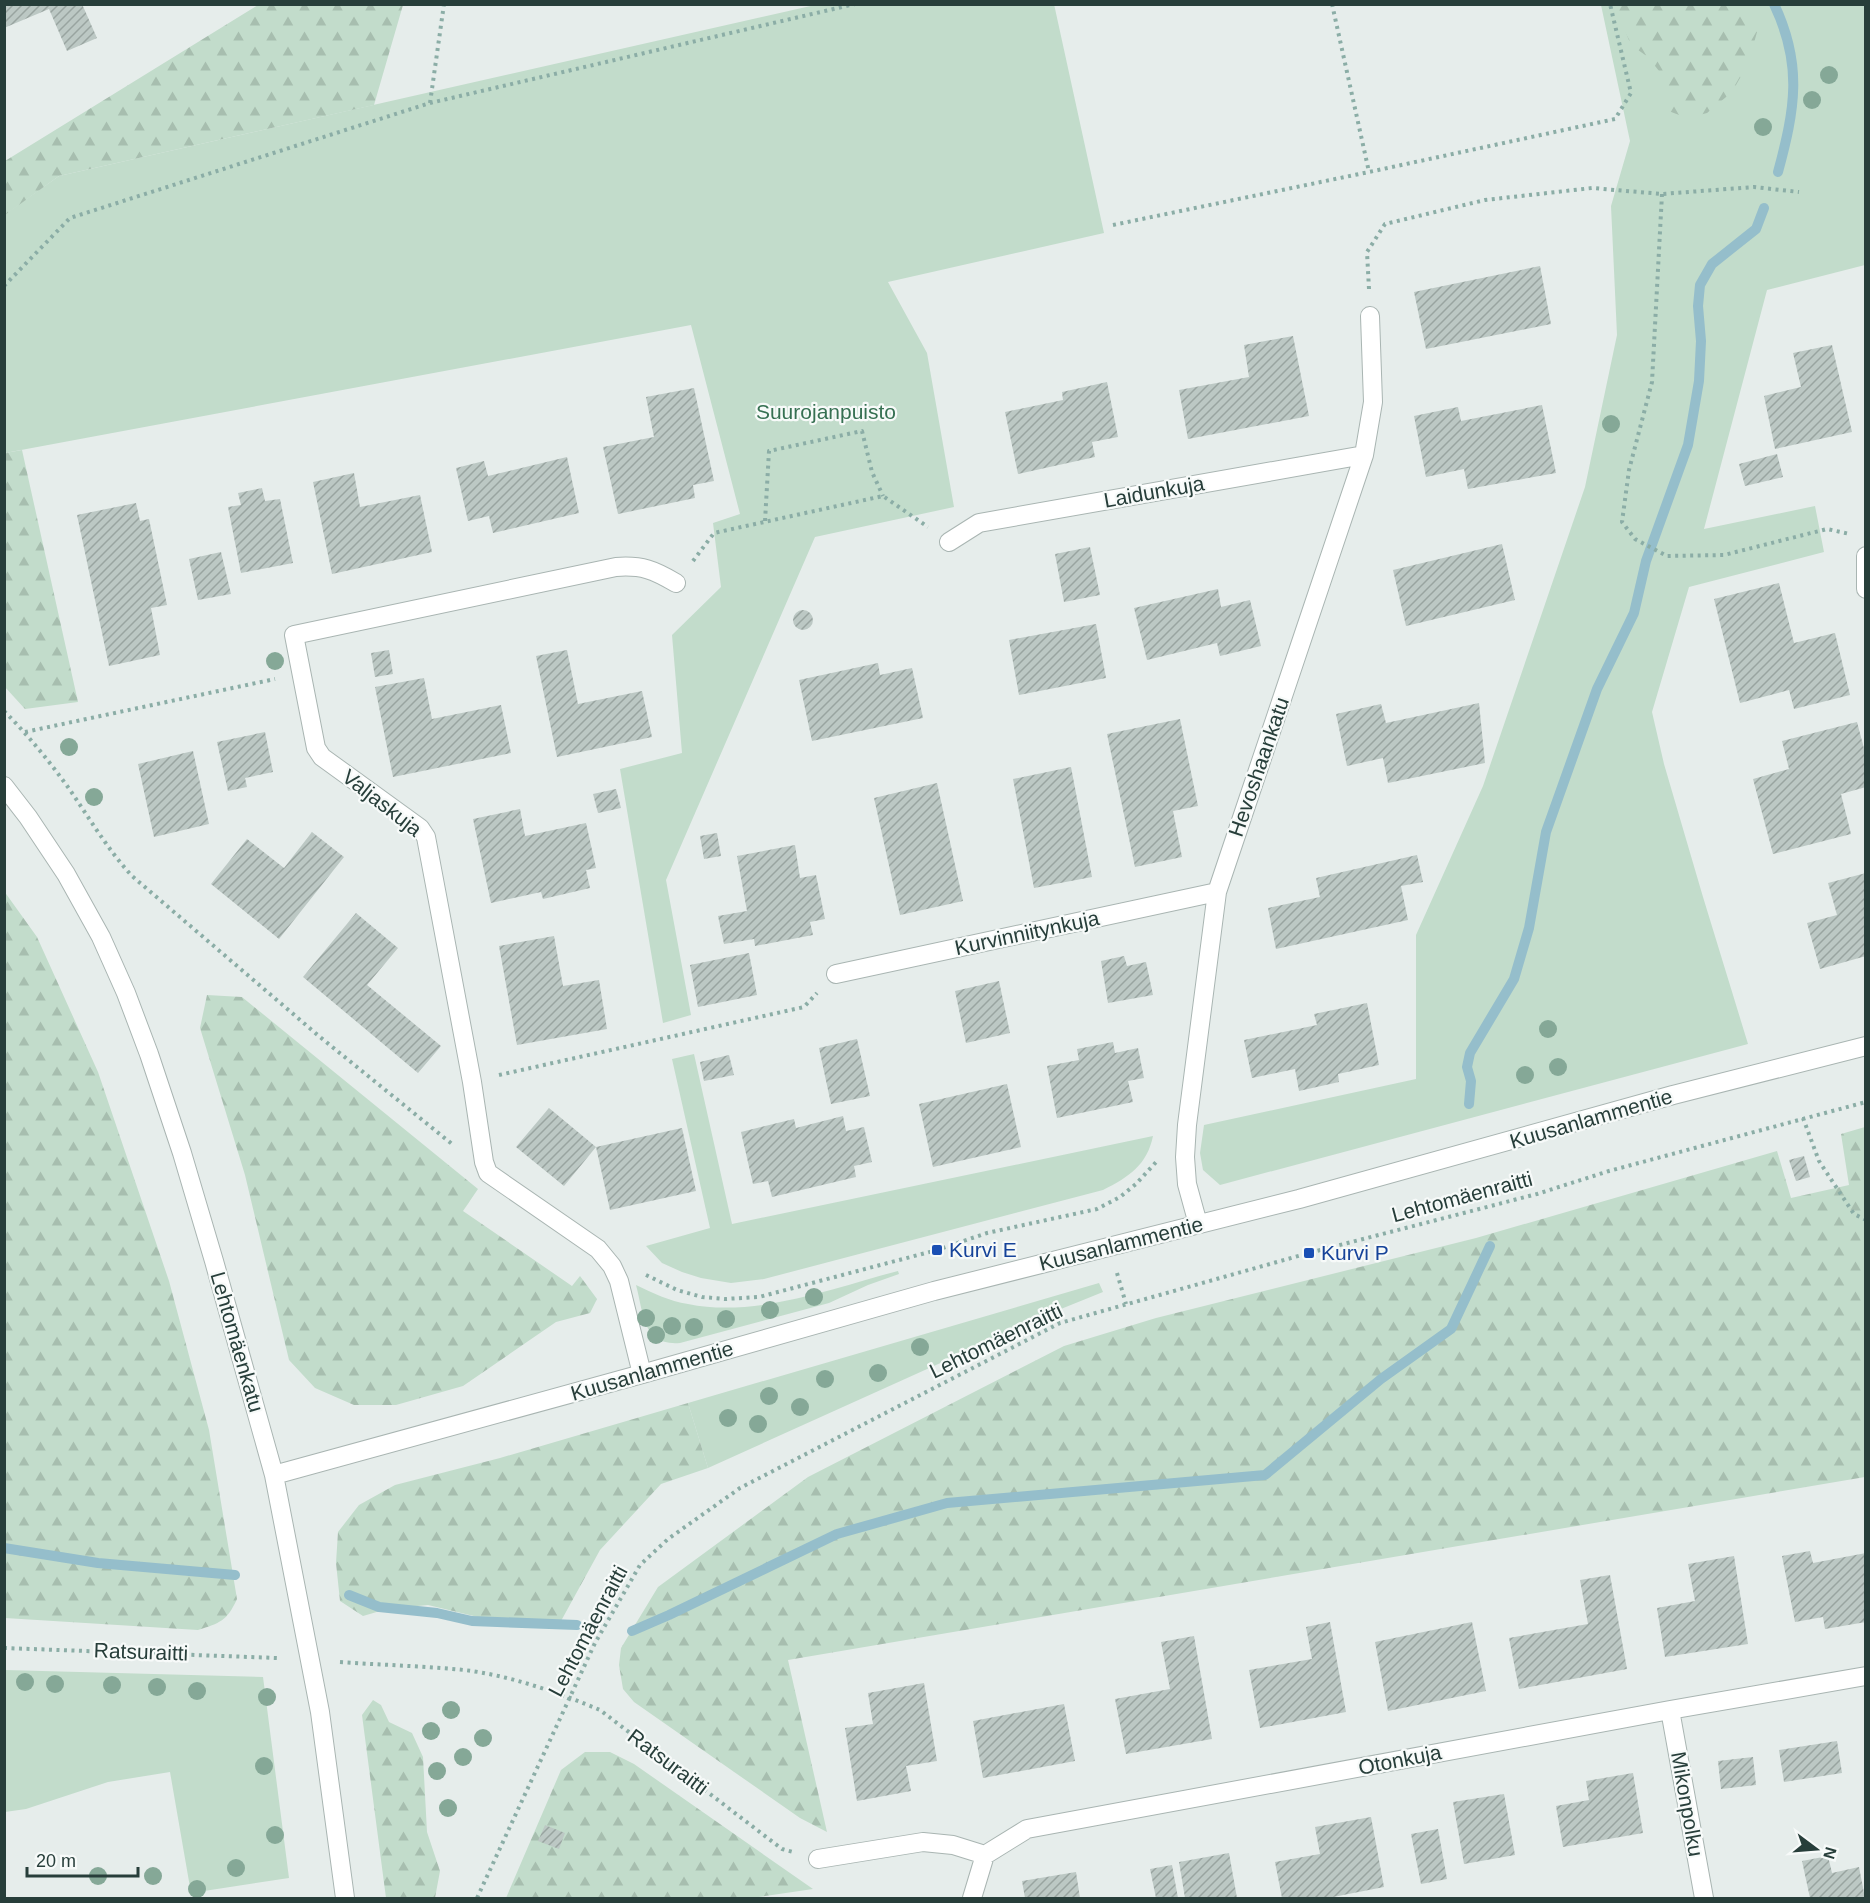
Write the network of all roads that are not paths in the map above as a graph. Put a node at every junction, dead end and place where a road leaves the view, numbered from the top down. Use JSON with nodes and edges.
{"nodes":[{"id":1,"x":1370,"y":316,"type":"road end"},
{"id":2,"x":1364,"y":455,"type":"junction"},
{"id":3,"x":950,"y":542,"type":"road end"},
{"id":4,"x":1866,"y":556,"type":"edge"},
{"id":5,"x":676,"y":583,"type":"road end"},
{"id":6,"x":1866,"y":589,"type":"edge"},
{"id":7,"x":4,"y":786,"type":"edge"},
{"id":8,"x":1217,"y":892,"type":"junction"},
{"id":9,"x":836,"y":974,"type":"road end"},
{"id":10,"x":1866,"y":1046,"type":"edge"},
{"id":11,"x":1198,"y":1224,"type":"junction"},
{"id":12,"x":642,"y":1374,"type":"junction"},
{"id":13,"x":274,"y":1475,"type":"junction"},
{"id":14,"x":1866,"y":1676,"type":"edge"},
{"id":15,"x":1670,"y":1710,"type":"junction"},
{"id":16,"x":985,"y":1855,"type":"junction"},
{"id":17,"x":818,"y":1859,"type":"road end"},
{"id":18,"x":345,"y":1899,"type":"edge"},
{"id":19,"x":972,"y":1899,"type":"edge"},
{"id":20,"x":1704,"y":1899,"type":"edge"}],
"edges":[{"from":1,"to":2,"type":"street","name":"Hevoshaankatu"},
{"from":2,"to":3,"type":"street","name":"Laidunkuja"},
{"from":2,"to":8,"type":"street","name":"Hevoshaankatu"},
{"from":4,"to":6,"type":"street"},
{"from":5,"to":12,"type":"street","name":"Valjaskuja"},
{"from":7,"to":13,"type":"street","name":"Lehtomäenkatu"},
{"from":8,"to":9,"type":"street","name":"Kurvinniitynkuja"},
{"from":8,"to":11,"type":"street","name":"Hevoshaankatu"},
{"from":10,"to":11,"type":"street","name":"Kuusanlammentie"},
{"from":11,"to":12,"type":"street","name":"Kuusanlammentie"},
{"from":12,"to":13,"type":"street","name":"Kuusanlammentie"},
{"from":13,"to":18,"type":"street","name":"Lehtomäenkatu"},
{"from":14,"to":15,"type":"street","name":"Otonkuja"},
{"from":15,"to":16,"type":"street","name":"Otonkuja"},
{"from":15,"to":20,"type":"street","name":"Mikonpolku"},
{"from":16,"to":17,"type":"street"},
{"from":16,"to":19,"type":"street"}]}
